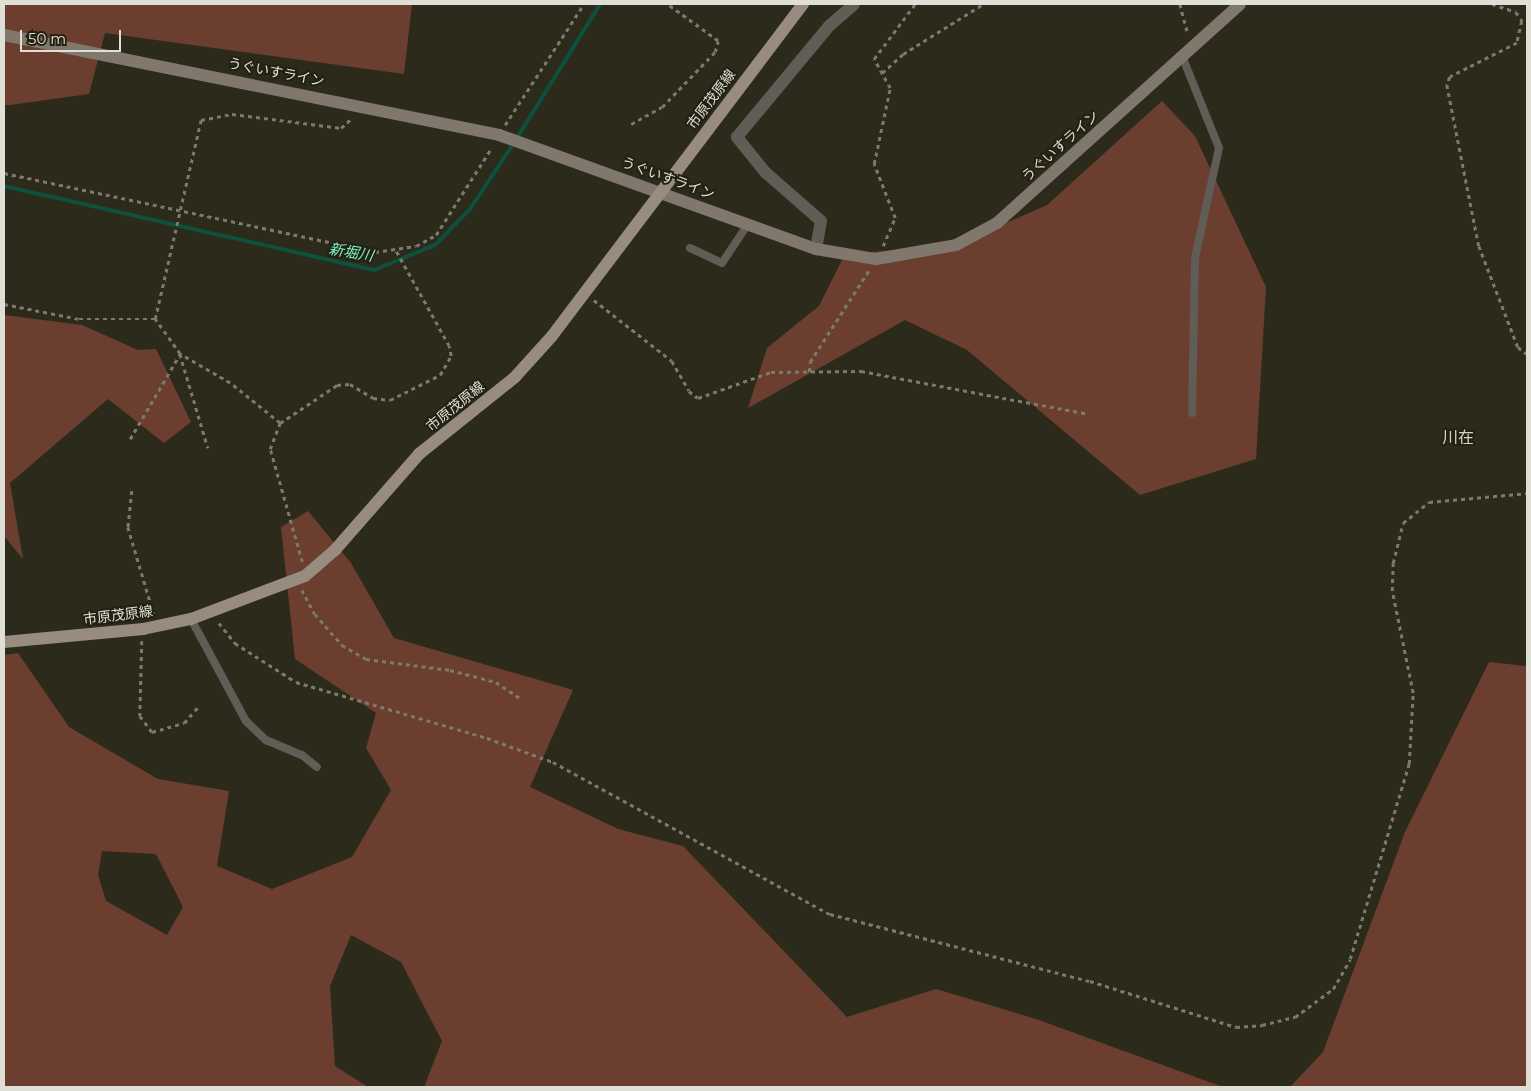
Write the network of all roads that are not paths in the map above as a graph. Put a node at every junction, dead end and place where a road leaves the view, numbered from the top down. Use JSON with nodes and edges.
{"nodes":[{"id":1,"x":803,"y":4,"type":"edge"},
{"id":2,"x":854,"y":4,"type":"edge"},
{"id":3,"x":1240,"y":4,"type":"edge"},
{"id":4,"x":4,"y":35,"type":"edge"},
{"id":5,"x":1182,"y":56,"type":"junction"},
{"id":6,"x":662,"y":190,"type":"junction"},
{"id":7,"x":748,"y":224,"type":"junction"},
{"id":8,"x":690,"y":248,"type":"dead end"},
{"id":9,"x":816,"y":249,"type":"junction"},
{"id":10,"x":1192,"y":413,"type":"dead end"},
{"id":11,"x":192,"y":619,"type":"junction"},
{"id":12,"x":4,"y":642,"type":"edge"},
{"id":13,"x":316,"y":767,"type":"dead end"}],
"edges":[{"from":1,"to":6,"type":"main road","name":"市原茂原線"},
{"from":2,"to":9,"type":"street"},
{"from":3,"to":5,"type":"street","name":"うぐいすライン"},
{"from":4,"to":6,"type":"street","name":"うぐいすライン"},
{"from":5,"to":9,"type":"street","name":"うぐいすライン"},
{"from":5,"to":10,"type":"lane"},
{"from":6,"to":7,"type":"street","name":"うぐいすライン"},
{"from":6,"to":11,"type":"main road","name":"市原茂原線"},
{"from":7,"to":8,"type":"lane"},
{"from":7,"to":9,"type":"street","name":"うぐいすライン"},
{"from":11,"to":12,"type":"main road","name":"市原茂原線"},
{"from":11,"to":13,"type":"lane"}]}
